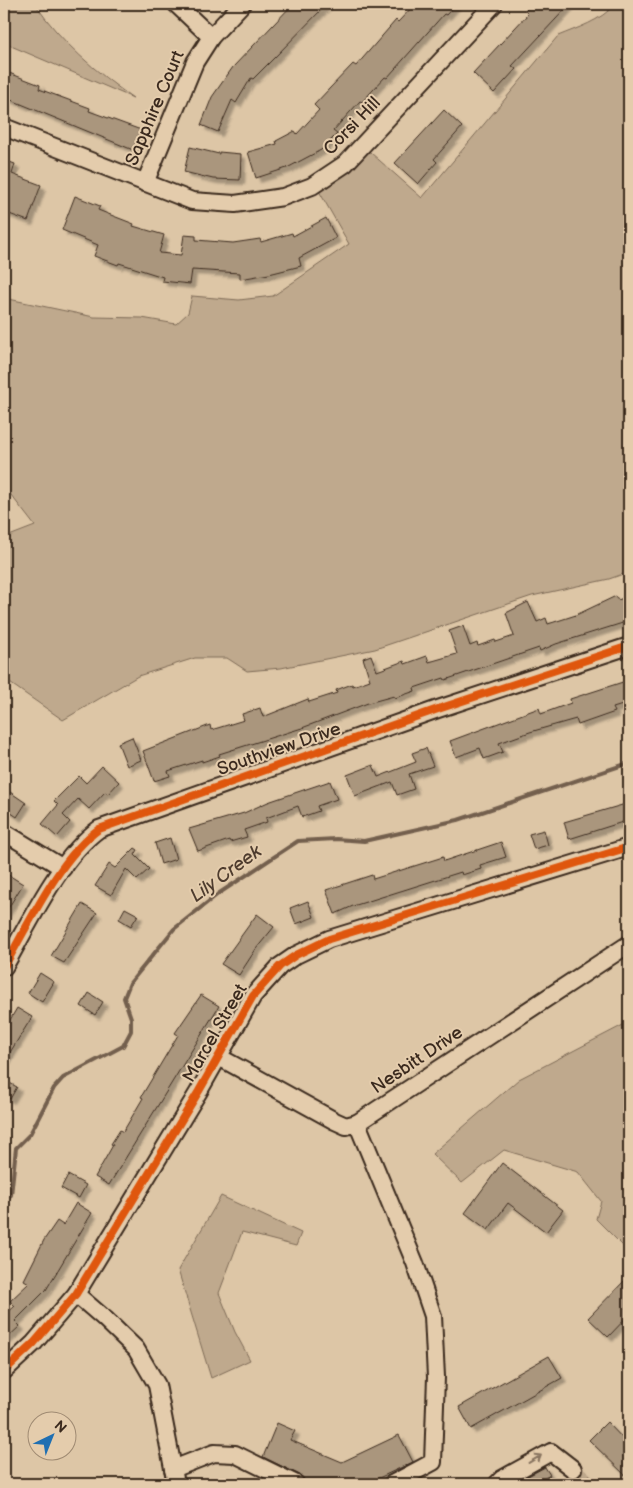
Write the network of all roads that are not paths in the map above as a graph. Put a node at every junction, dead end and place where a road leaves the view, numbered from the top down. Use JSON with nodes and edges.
{"nodes":[{"id":1,"x":176,"y":4,"type":"edge"},
{"id":2,"x":242,"y":4,"type":"edge"},
{"id":3,"x":494,"y":4,"type":"edge"},
{"id":4,"x":211,"y":37,"type":"junction"},
{"id":5,"x":4,"y":127,"type":"edge"},
{"id":6,"x":145,"y":183,"type":"junction"},
{"id":7,"x":629,"y":646,"type":"edge"},
{"id":8,"x":4,"y":832,"type":"edge"},
{"id":9,"x":629,"y":848,"type":"edge"},
{"id":10,"x":63,"y":868,"type":"junction"},
{"id":11,"x":629,"y":944,"type":"edge"},
{"id":12,"x":4,"y":966,"type":"edge"},
{"id":13,"x":219,"y":1057,"type":"junction"},
{"id":14,"x":357,"y":1123,"type":"junction"},
{"id":15,"x":76,"y":1294,"type":"junction"},
{"id":16,"x":4,"y":1372,"type":"edge"},
{"id":17,"x":573,"y":1469,"type":"tunnel mouth"},
{"id":18,"x":174,"y":1477,"type":"edge"},
{"id":19,"x":296,"y":1484,"type":"edge"},
{"id":20,"x":392,"y":1484,"type":"edge"},
{"id":21,"x":497,"y":1484,"type":"edge"}],
"edges":[{"from":1,"to":4,"type":"street"},
{"from":2,"to":4,"type":"street","name":"Sapphire Court"},
{"from":3,"to":6,"type":"street","name":"Corsi Hill"},
{"from":4,"to":6,"type":"street","name":"Sapphire Court"},
{"from":5,"to":6,"type":"street","name":"Corsi Hill"},
{"from":7,"to":10,"type":"street","name":"Southview Drive"},
{"from":8,"to":10,"type":"street"},
{"from":9,"to":13,"type":"street","name":"Marcel Street"},
{"from":10,"to":12,"type":"street","name":"Southview Drive"},
{"from":11,"to":14,"type":"street","name":"Nesbitt Drive"},
{"from":13,"to":14,"type":"street"},
{"from":13,"to":15,"type":"street","name":"Marcel Street"},
{"from":14,"to":20,"type":"street"},
{"from":15,"to":16,"type":"street","name":"Marcel Street"},
{"from":15,"to":18,"type":"street"},
{"from":21,"to":17,"type":"street","one_way":true},
{"from":18,"to":19,"type":"street"}]}
